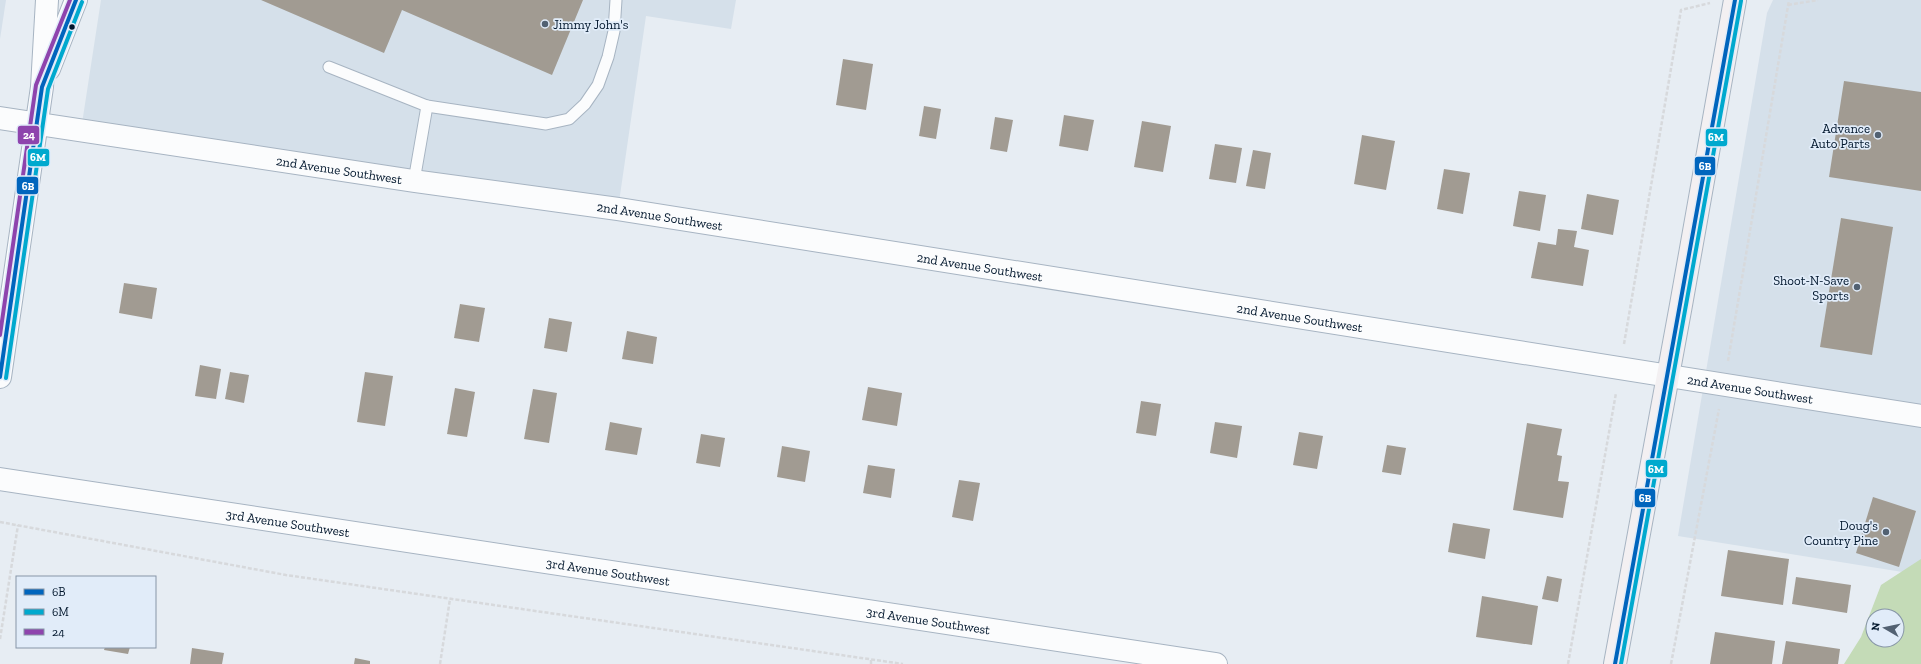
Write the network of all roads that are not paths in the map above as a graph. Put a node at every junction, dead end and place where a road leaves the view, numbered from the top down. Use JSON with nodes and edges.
{"nodes":[{"id":1,"x":47,"y":0,"type":"edge"},
{"id":2,"x":76,"y":0,"type":"edge"},
{"id":3,"x":616,"y":0,"type":"edge"},
{"id":4,"x":1725,"y":1,"type":"edge"},
{"id":5,"x":329,"y":67,"type":"dead end"},
{"id":6,"x":42,"y":86,"type":"junction"},
{"id":7,"x":426,"y":106,"type":"junction"},
{"id":8,"x":0,"y":118,"type":"edge"},
{"id":9,"x":37,"y":124,"type":"junction"},
{"id":10,"x":414,"y":181,"type":"junction"},
{"id":11,"x":1668,"y":376,"type":"junction"},
{"id":12,"x":0,"y":377,"type":"edge"},
{"id":13,"x":1921,"y":416,"type":"edge"},
{"id":14,"x":0,"y":479,"type":"edge"},
{"id":15,"x":1216,"y":664,"type":"edge"},
{"id":16,"x":1615,"y":664,"type":"edge"}],
"edges":[{"from":1,"to":6,"type":"street"},
{"from":2,"to":6,"type":"street"},
{"from":3,"to":7,"type":"lane"},
{"from":4,"to":11,"type":"main road"},
{"from":5,"to":7,"type":"lane"},
{"from":6,"to":9,"type":"street"},
{"from":7,"to":10,"type":"lane"},
{"from":8,"to":9,"type":"street","name":"2nd Avenue Southwest"},
{"from":9,"to":10,"type":"street","name":"2nd Avenue Southwest"},
{"from":9,"to":12,"type":"street"},
{"from":10,"to":11,"type":"street","name":"2nd Avenue Southwest"},
{"from":11,"to":13,"type":"street","name":"2nd Avenue Southwest"},
{"from":11,"to":16,"type":"main road"},
{"from":14,"to":15,"type":"street","name":"3rd Avenue Southwest"}]}
